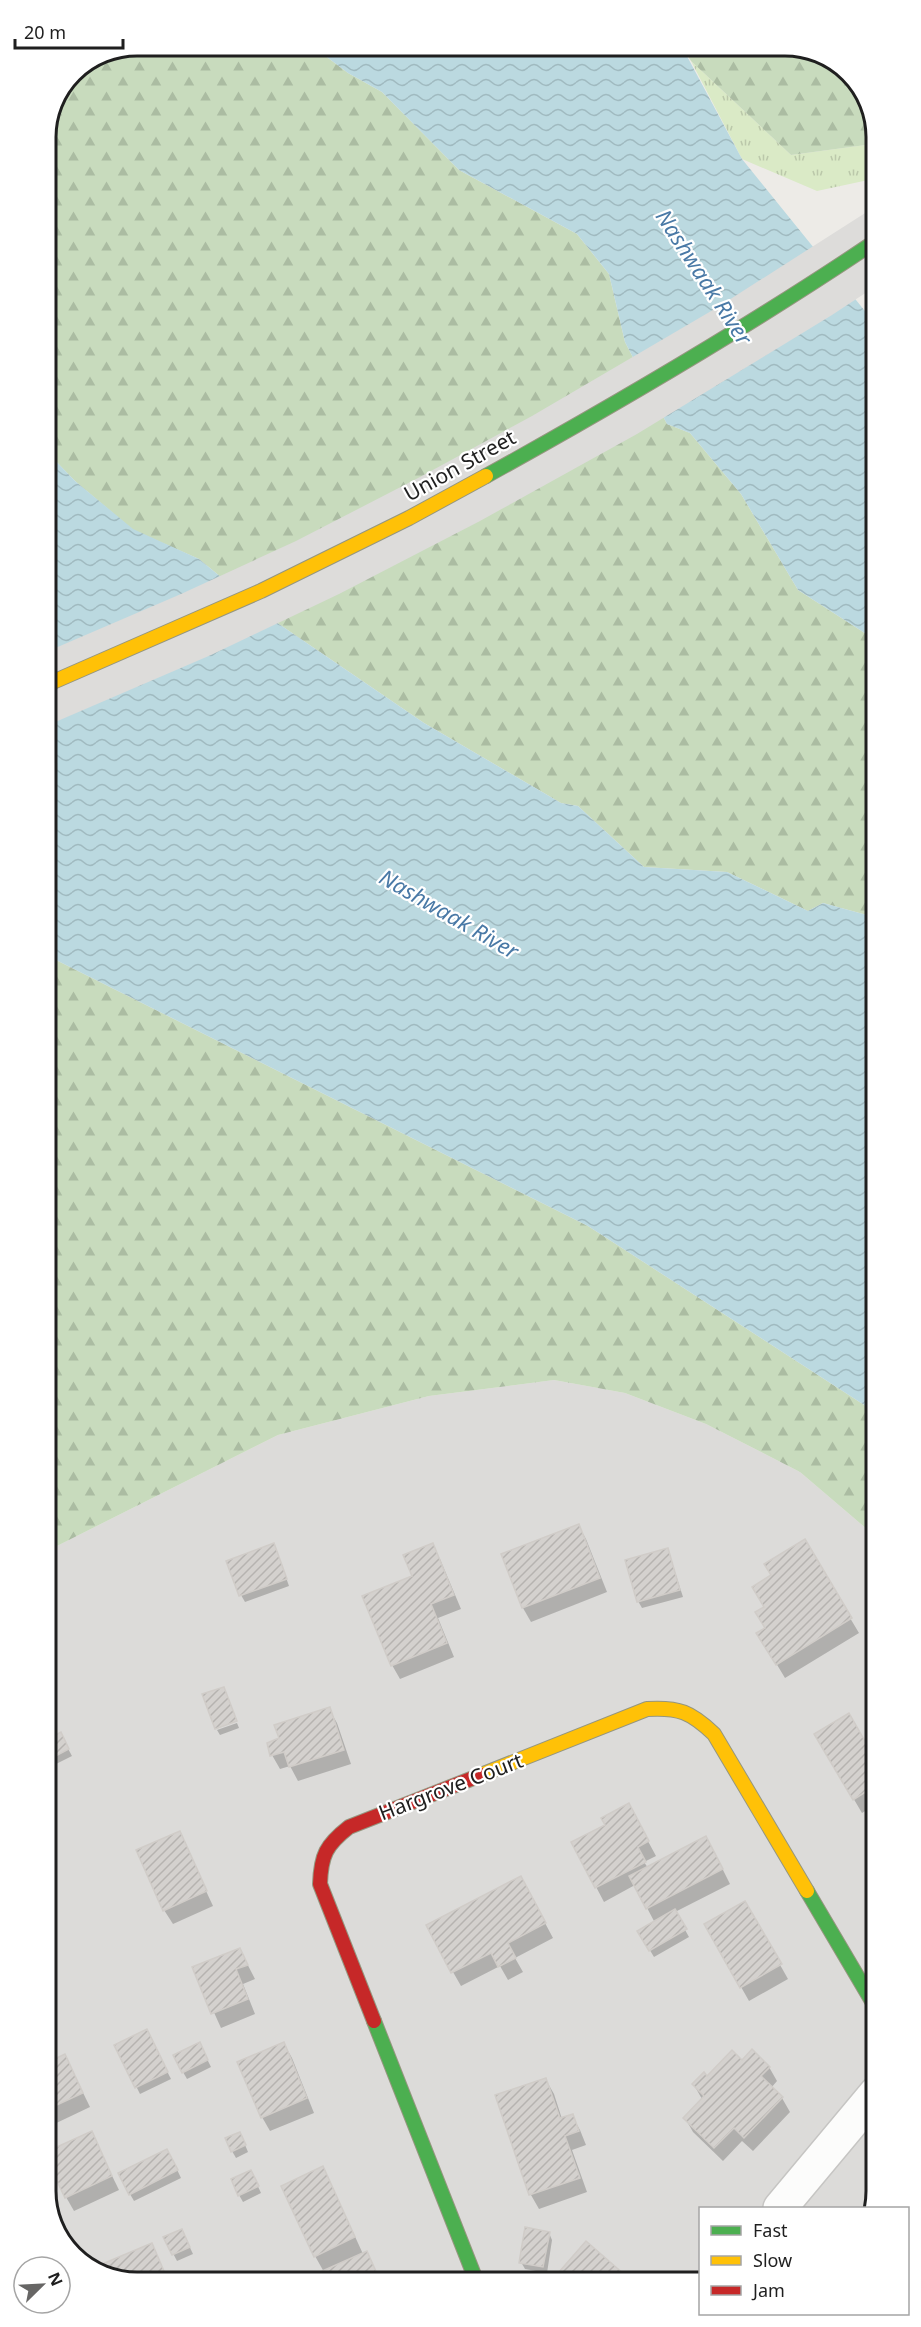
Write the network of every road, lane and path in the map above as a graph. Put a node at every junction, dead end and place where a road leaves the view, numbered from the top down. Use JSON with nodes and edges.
{"nodes":[{"id":1,"x":866,"y":248,"type":"edge"},
{"id":2,"x":56,"y":681,"type":"edge"},
{"id":3,"x":866,"y":1991,"type":"edge"},
{"id":4,"x":866,"y":2105,"type":"edge"},
{"id":5,"x":781,"y":2207,"type":"edge"},
{"id":6,"x":473,"y":2272,"type":"edge"}],
"edges":[{"from":1,"to":2,"type":"street","name":"Union Street"},
{"from":3,"to":6,"type":"street","name":"Hargrove Court"},
{"from":4,"to":5,"type":"street"}]}
